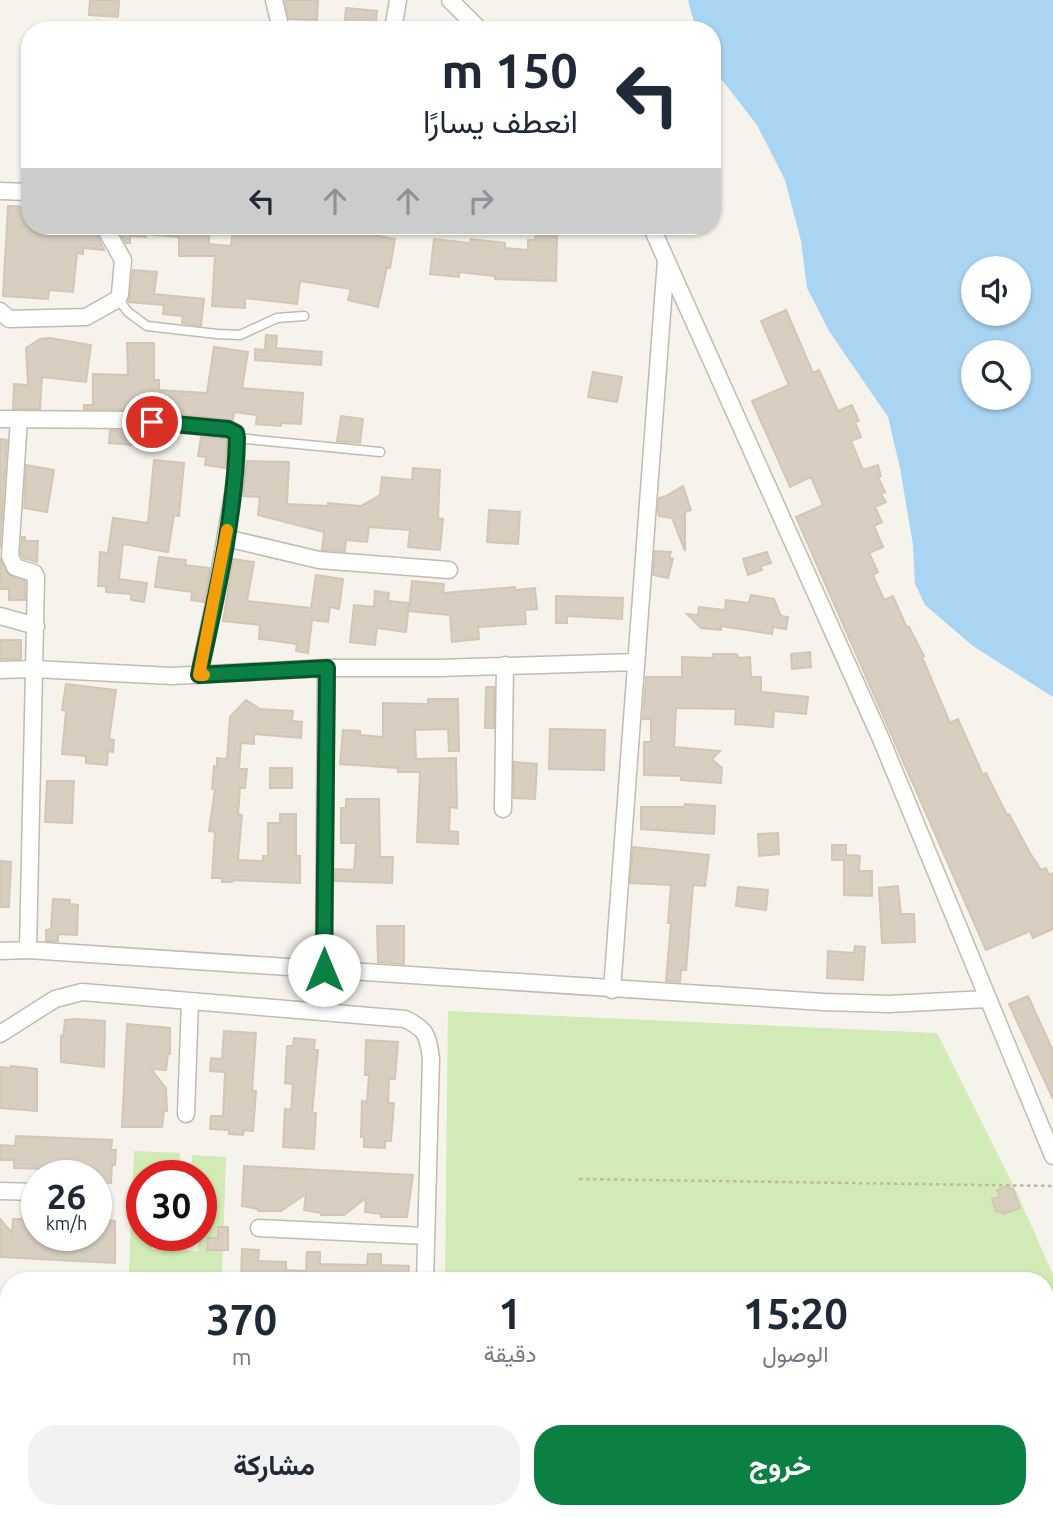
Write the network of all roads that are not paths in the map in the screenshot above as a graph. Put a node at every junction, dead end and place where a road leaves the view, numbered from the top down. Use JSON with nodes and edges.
{"nodes":[{"id":1,"x":274,"y":0,"type":"edge"},
{"id":2,"x":398,"y":0,"type":"edge"},
{"id":3,"x":455,"y":1,"type":"edge"},
{"id":4,"x":279,"y":21,"type":"edge"},
{"id":5,"x":394,"y":21,"type":"edge"},
{"id":6,"x":472,"y":21,"type":"edge"},
{"id":7,"x":0,"y":191,"type":"edge"},
{"id":8,"x":21,"y":192,"type":"edge"},
{"id":9,"x":109,"y":235,"type":"edge"},
{"id":10,"x":655,"y":235,"type":"edge"},
{"id":11,"x":666,"y":257,"type":"junction"},
{"id":12,"x":118,"y":299,"type":"junction"},
{"id":13,"x":0,"y":311,"type":"edge"},
{"id":14,"x":304,"y":316,"type":"dead end"},
{"id":15,"x":0,"y":419,"type":"edge"},
{"id":16,"x":19,"y":419,"type":"junction"},
{"id":17,"x":237,"y":438,"type":"junction"},
{"id":18,"x":380,"y":452,"type":"dead end"},
{"id":19,"x":226,"y":538,"type":"junction"},
{"id":20,"x":449,"y":570,"type":"dead end"},
{"id":21,"x":0,"y":616,"type":"edge"},
{"id":22,"x":36,"y":626,"type":"junction"},
{"id":23,"x":636,"y":662,"type":"junction"},
{"id":24,"x":505,"y":664,"type":"junction"},
{"id":25,"x":327,"y":668,"type":"junction"},
{"id":26,"x":34,"y":669,"type":"junction"},
{"id":27,"x":0,"y":670,"type":"edge"},
{"id":28,"x":199,"y":675,"type":"junction"},
{"id":29,"x":503,"y":809,"type":"dead end"},
{"id":30,"x":28,"y":950,"type":"junction"},
{"id":31,"x":0,"y":951,"type":"edge"},
{"id":32,"x":324,"y":970,"type":"junction"},
{"id":33,"x":612,"y":990,"type":"junction"},
{"id":34,"x":987,"y":999,"type":"junction"},
{"id":35,"x":190,"y":1001,"type":"junction"},
{"id":36,"x":0,"y":1034,"type":"edge"},
{"id":37,"x":186,"y":1114,"type":"dead end"},
{"id":38,"x":1053,"y":1156,"type":"edge"},
{"id":39,"x":0,"y":1191,"type":"edge"},
{"id":40,"x":21,"y":1192,"type":"edge"},
{"id":41,"x":259,"y":1228,"type":"dead end"},
{"id":42,"x":426,"y":1236,"type":"junction"},
{"id":43,"x":425,"y":1272,"type":"edge"}],
"edges":[{"from":1,"to":4,"type":"street"},
{"from":2,"to":5,"type":"street"},
{"from":3,"to":6,"type":"street"},
{"from":7,"to":8,"type":"street"},
{"from":9,"to":12,"type":"street"},
{"from":10,"to":11,"type":"street"},
{"from":11,"to":23,"type":"street"},
{"from":11,"to":34,"type":"street"},
{"from":12,"to":13,"type":"street"},
{"from":12,"to":14,"type":"lane"},
{"from":15,"to":16,"type":"street"},
{"from":16,"to":17,"type":"street"},
{"from":16,"to":22,"type":"street"},
{"from":17,"to":18,"type":"lane"},
{"from":17,"to":19,"type":"street"},
{"from":19,"to":20,"type":"street"},
{"from":19,"to":28,"type":"street"},
{"from":21,"to":22,"type":"street"},
{"from":22,"to":26,"type":"street"},
{"from":23,"to":24,"type":"street"},
{"from":23,"to":33,"type":"street"},
{"from":24,"to":25,"type":"street"},
{"from":24,"to":29,"type":"street"},
{"from":25,"to":28,"type":"street"},
{"from":25,"to":32,"type":"street"},
{"from":26,"to":27,"type":"street"},
{"from":26,"to":28,"type":"street"},
{"from":26,"to":30,"type":"street"},
{"from":30,"to":31,"type":"street"},
{"from":30,"to":32,"type":"street"},
{"from":32,"to":33,"type":"street"},
{"from":33,"to":34,"type":"street"},
{"from":34,"to":38,"type":"street"},
{"from":35,"to":36,"type":"street"},
{"from":35,"to":37,"type":"street"},
{"from":35,"to":42,"type":"street"},
{"from":39,"to":40,"type":"street"},
{"from":41,"to":42,"type":"street"},
{"from":42,"to":43,"type":"street"}]}
